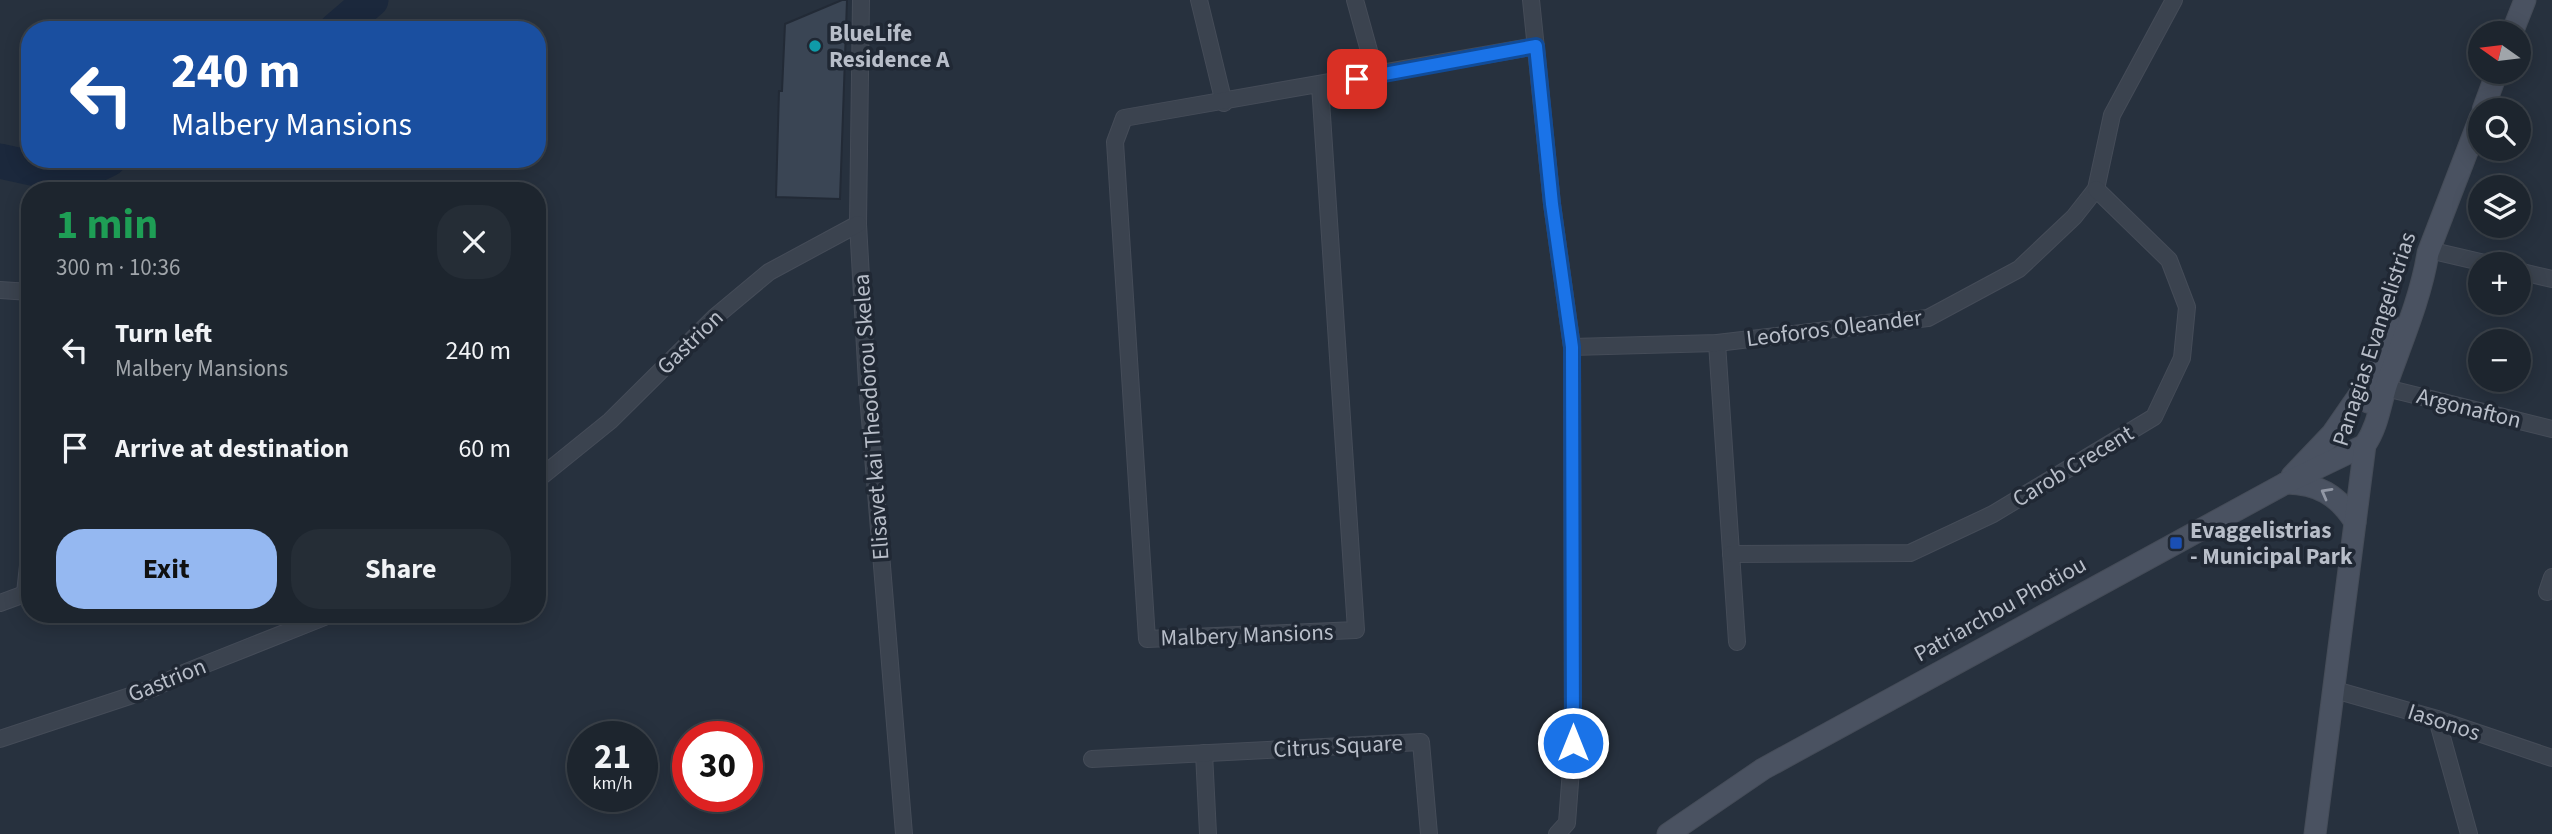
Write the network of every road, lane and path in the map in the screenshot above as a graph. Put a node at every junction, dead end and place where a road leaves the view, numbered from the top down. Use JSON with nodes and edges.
{"nodes":[{"id":1,"x":861,"y":0,"type":"edge"},
{"id":2,"x":1199,"y":0,"type":"edge"},
{"id":3,"x":1355,"y":0,"type":"edge"},
{"id":4,"x":1531,"y":0,"type":"edge"},
{"id":5,"x":2174,"y":0,"type":"edge"},
{"id":6,"x":2525,"y":0,"type":"edge"},
{"id":7,"x":2517,"y":21,"type":"edge"},
{"id":8,"x":1536,"y":46,"type":"junction"},
{"id":9,"x":1376,"y":76,"type":"junction"},
{"id":10,"x":1320,"y":85,"type":"junction"},
{"id":11,"x":1224,"y":103,"type":"junction"},
{"id":12,"x":2468,"y":149,"type":"edge"},
{"id":13,"x":2096,"y":189,"type":"junction"},
{"id":14,"x":858,"y":224,"type":"junction"},
{"id":15,"x":2428,"y":251,"type":"junction"},
{"id":16,"x":2468,"y":260,"type":"edge"},
{"id":17,"x":2531,"y":274,"type":"edge"},
{"id":18,"x":2552,"y":279,"type":"edge"},
{"id":19,"x":0,"y":290,"type":"edge"},
{"id":20,"x":21,"y":291,"type":"edge"},
{"id":21,"x":1717,"y":343,"type":"junction"},
{"id":22,"x":1572,"y":347,"type":"junction"},
{"id":23,"x":2381,"y":379,"type":"junction"},
{"id":24,"x":2552,"y":429,"type":"edge"},
{"id":25,"x":2365,"y":445,"type":"junction"},
{"id":26,"x":546,"y":473,"type":"edge"},
{"id":27,"x":2286,"y":483,"type":"junction"},
{"id":28,"x":2355,"y":522,"type":"junction"},
{"id":29,"x":1731,"y":554,"type":"junction"},
{"id":30,"x":21,"y":596,"type":"edge"},
{"id":31,"x":0,"y":603,"type":"edge"},
{"id":32,"x":309,"y":623,"type":"edge"},
{"id":33,"x":1737,"y":642,"type":"dead end"},
{"id":34,"x":2335,"y":690,"type":"junction"},
{"id":35,"x":2437,"y":719,"type":"junction"},
{"id":36,"x":0,"y":739,"type":"edge"},
{"id":37,"x":1204,"y":753,"type":"junction"},
{"id":38,"x":2552,"y":758,"type":"edge"},
{"id":39,"x":1092,"y":760,"type":"dead end"},
{"id":40,"x":904,"y":834,"type":"edge"},
{"id":41,"x":1208,"y":834,"type":"edge"},
{"id":42,"x":1429,"y":834,"type":"edge"},
{"id":43,"x":1557,"y":834,"type":"edge"},
{"id":44,"x":1668,"y":834,"type":"edge"},
{"id":45,"x":2315,"y":834,"type":"edge"},
{"id":46,"x":2469,"y":834,"type":"edge"}],
"edges":[{"from":1,"to":14,"type":"street","name":"Elisavet kai Theodorou Skelea"},
{"from":2,"to":11,"type":"street"},
{"from":3,"to":9,"type":"street"},
{"from":4,"to":8,"type":"street"},
{"from":5,"to":13,"type":"street","name":"Leoforos Oleander"},
{"from":6,"to":7,"type":"main road"},
{"from":8,"to":9,"type":"street","name":"Malbery Mansions"},
{"from":8,"to":22,"type":"street"},
{"from":9,"to":10,"type":"street","name":"Malbery Mansions"},
{"from":10,"to":11,"type":"street","name":"Malbery Mansions"},
{"from":10,"to":11,"type":"street","name":"Malbery Mansions"},
{"from":12,"to":15,"type":"main road","name":"Panagias Evangelistrias"},
{"from":13,"to":21,"type":"street","name":"Leoforos Oleander"},
{"from":13,"to":29,"type":"street","name":"Carob Crecent"},
{"from":14,"to":26,"type":"street","name":"Gastrion"},
{"from":14,"to":40,"type":"street","name":"Elisavet kai Theodorou Skelea"},
{"from":15,"to":16,"type":"street"},
{"from":15,"to":23,"type":"main road","name":"Panagias Evangelistrias"},
{"from":17,"to":18,"type":"street"},
{"from":19,"to":20,"type":"street"},
{"from":21,"to":22,"type":"street","name":"Leoforos Oleander"},
{"from":21,"to":29,"type":"street"},
{"from":22,"to":43,"type":"street"},
{"from":23,"to":24,"type":"street","name":"Argonafton"},
{"from":23,"to":25,"type":"main road","name":"Panagias Evangelistrias"},
{"from":23,"to":27,"type":"main road"},
{"from":25,"to":27,"type":"main road","name":"Patriarchou Photiou"},
{"from":25,"to":28,"type":"main road","name":"Panagias Evangelistrias"},
{"from":28,"to":27,"type":"main road","one_way":true},
{"from":27,"to":44,"type":"main road","name":"Patriarchou Photiou"},
{"from":28,"to":34,"type":"main road","name":"Panagias Evangelistrias"},
{"from":29,"to":33,"type":"street"},
{"from":30,"to":31,"type":"street"},
{"from":32,"to":36,"type":"street","name":"Gastrion"},
{"from":34,"to":35,"type":"street","name":"Iasonos"},
{"from":34,"to":45,"type":"main road","name":"Panagias Evangelistrias"},
{"from":35,"to":38,"type":"street","name":"Iasonos"},
{"from":35,"to":46,"type":"street"},
{"from":37,"to":39,"type":"street","name":"Citrus Square"},
{"from":37,"to":41,"type":"street"},
{"from":37,"to":42,"type":"street","name":"Citrus Square"}]}
